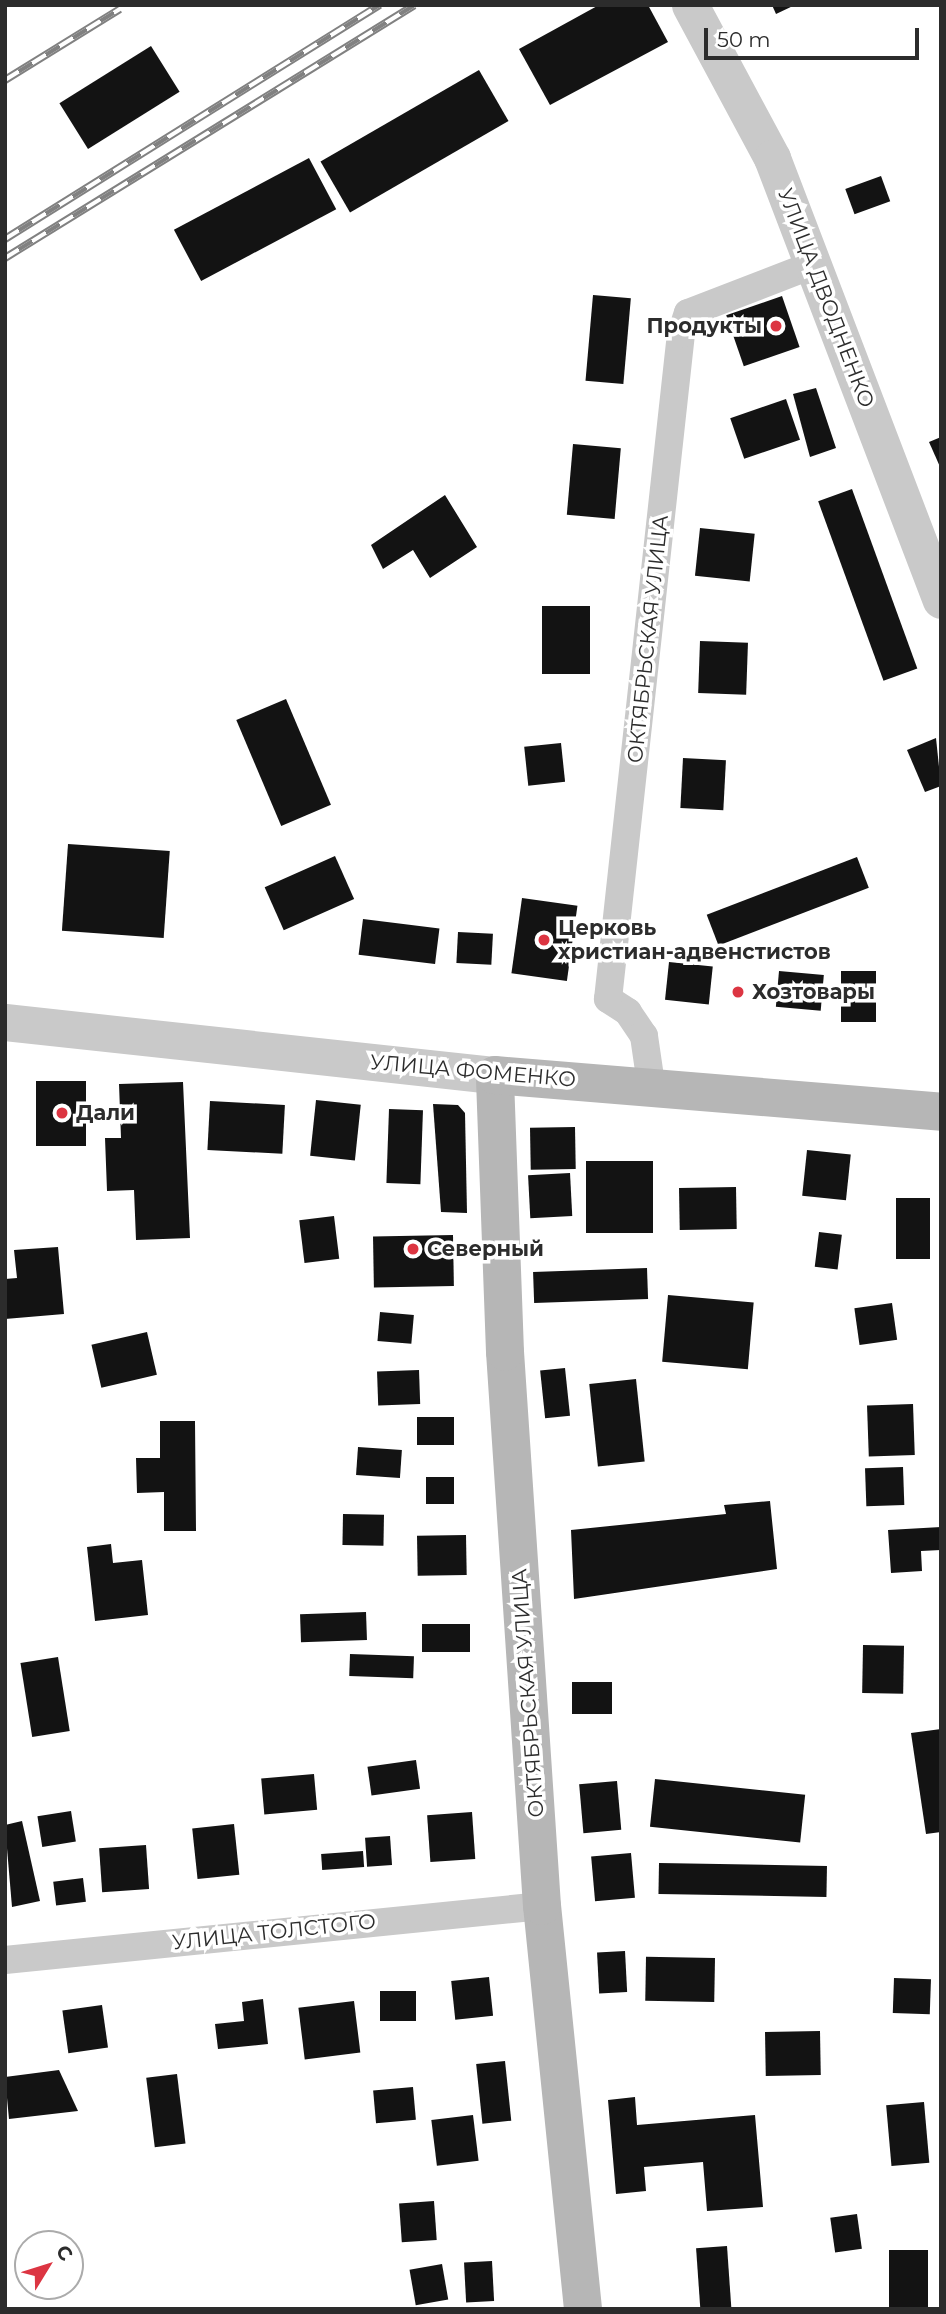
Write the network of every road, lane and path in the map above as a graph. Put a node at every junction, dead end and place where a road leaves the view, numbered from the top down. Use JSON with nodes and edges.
{"nodes":[{"id":1,"x":690,"y":5,"type":"edge"},
{"id":2,"x":815,"y":264,"type":"junction"},
{"id":3,"x":941,"y":600,"type":"edge"},
{"id":4,"x":5,"y":1022,"type":"edge"},
{"id":5,"x":495,"y":1076,"type":"junction"},
{"id":6,"x":651,"y":1084,"type":"junction"},
{"id":7,"x":941,"y":1112,"type":"edge"},
{"id":8,"x":542,"y":1906,"type":"junction"},
{"id":9,"x":5,"y":1959,"type":"edge"},
{"id":10,"x":583,"y":2309,"type":"edge"}],
"edges":[{"from":1,"to":2,"type":"street","name":"УЛИЦА ДВОДНЕНКО"},
{"from":2,"to":3,"type":"street","name":"УЛИЦА ДВОДНЕНКО"},
{"from":2,"to":6,"type":"street","name":"ОКТЯБРЬСКАЯ УЛИЦА"},
{"from":4,"to":5,"type":"street","name":"УЛИЦА ФОМЕНКО"},
{"from":5,"to":6,"type":"main road","name":"УЛИЦА ФОМЕНКО"},
{"from":5,"to":8,"type":"main road","name":"ОКТЯБРЬСКАЯ УЛИЦА"},
{"from":6,"to":7,"type":"main road","name":"УЛИЦА ФОМЕНКО"},
{"from":8,"to":9,"type":"street","name":"УЛИЦА ТОЛСТОГО"},
{"from":8,"to":10,"type":"main road","name":"ОКТЯБРЬСКАЯ УЛИЦА"}]}
